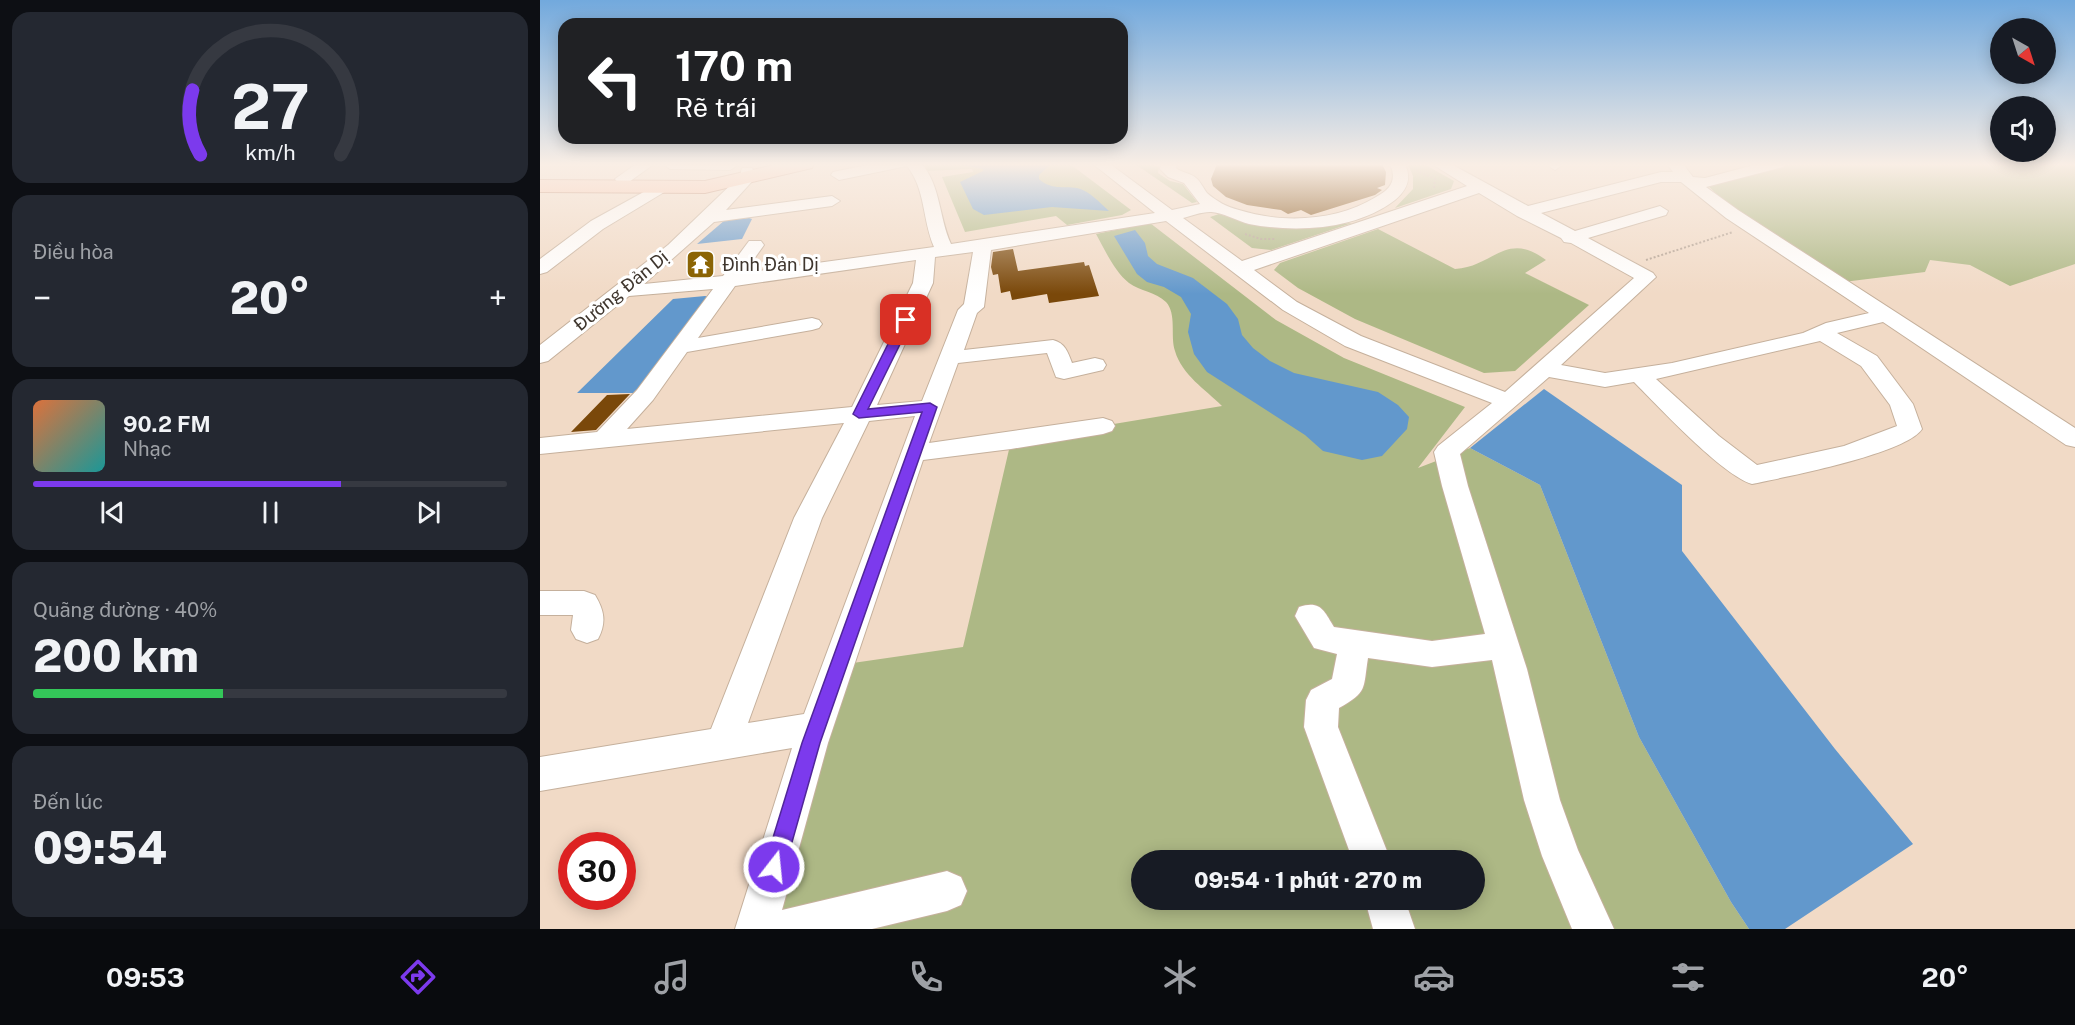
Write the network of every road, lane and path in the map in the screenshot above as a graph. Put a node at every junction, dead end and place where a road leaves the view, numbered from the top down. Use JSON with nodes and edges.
{"nodes":[{"id":1,"x":627,"y":207,"type":"edge"},
{"id":2,"x":717,"y":207,"type":"edge"},
{"id":3,"x":784,"y":207,"type":"edge"},
{"id":4,"x":931,"y":207,"type":"edge"},
{"id":5,"x":1158,"y":207,"type":"edge"},
{"id":6,"x":1208,"y":207,"type":"edge"},
{"id":7,"x":1218,"y":207,"type":"edge"},
{"id":8,"x":1371,"y":207,"type":"edge"},
{"id":9,"x":1420,"y":207,"type":"edge"},
{"id":10,"x":1514,"y":207,"type":"edge"},
{"id":11,"x":1545,"y":207,"type":"edge"},
{"id":12,"x":1726,"y":207,"type":"edge"},
{"id":13,"x":1660,"y":211,"type":"dead end"},
{"id":14,"x":1361,"y":212,"type":"junction"},
{"id":15,"x":1523,"y":213,"type":"junction"},
{"id":16,"x":1170,"y":216,"type":"junction"},
{"id":17,"x":710,"y":217,"type":"junction"},
{"id":18,"x":1379,"y":221,"type":"junction"},
{"id":19,"x":1751,"y":227,"type":"junction"},
{"id":20,"x":1570,"y":238,"type":"junction"},
{"id":21,"x":755,"y":245,"type":"dead end"},
{"id":22,"x":983,"y":245,"type":"junction"},
{"id":23,"x":935,"y":252,"type":"junction"},
{"id":24,"x":1625,"y":267,"type":"junction"},
{"id":25,"x":540,"y":268,"type":"edge"},
{"id":26,"x":1241,"y":268,"type":"junction"},
{"id":27,"x":724,"y":282,"type":"junction"},
{"id":28,"x":623,"y":291,"type":"junction"},
{"id":29,"x":1884,"y":316,"type":"junction"},
{"id":30,"x":812,"y":324,"type":"dead end"},
{"id":31,"x":1821,"y":333,"type":"junction"},
{"id":32,"x":681,"y":347,"type":"junction"},
{"id":33,"x":540,"y":356,"type":"edge"},
{"id":34,"x":949,"y":358,"type":"junction"},
{"id":35,"x":1095,"y":365,"type":"dead end"},
{"id":36,"x":1544,"y":369,"type":"junction"},
{"id":37,"x":1639,"y":375,"type":"junction"},
{"id":38,"x":1509,"y":401,"type":"junction"},
{"id":39,"x":930,"y":407,"type":"junction"},
{"id":40,"x":859,"y":414,"type":"junction"},
{"id":41,"x":1103,"y":426,"type":"dead end"},
{"id":42,"x":604,"y":439,"type":"junction"},
{"id":43,"x":2075,"y":439,"type":"edge"},
{"id":44,"x":540,"y":446,"type":"edge"},
{"id":45,"x":913,"y":453,"type":"junction"},
{"id":46,"x":540,"y":603,"type":"edge"},
{"id":47,"x":1310,"y":616,"type":"dead end"},
{"id":48,"x":587,"y":630,"type":"dead end"},
{"id":49,"x":1354,"y":644,"type":"junction"},
{"id":50,"x":1503,"y":645,"type":"junction"},
{"id":51,"x":816,"y":728,"type":"junction"},
{"id":52,"x":723,"y":744,"type":"junction"},
{"id":53,"x":540,"y":774,"type":"edge"},
{"id":54,"x":1367,"y":850,"type":"edge"},
{"id":55,"x":946,"y":891,"type":"dead end"},
{"id":56,"x":1388,"y":910,"type":"edge"},
{"id":57,"x":1586,"y":928,"type":"edge"},
{"id":58,"x":756,"y":929,"type":"edge"},
{"id":59,"x":785,"y":929,"type":"edge"},
{"id":60,"x":1394,"y":929,"type":"edge"}],
"edges":[{"from":1,"to":25,"type":"street"},
{"from":2,"to":17,"type":"street","name":"Đường Đản Dị"},
{"from":3,"to":17,"type":"street"},
{"from":4,"to":23,"type":"street"},
{"from":5,"to":16,"type":"street"},
{"from":6,"to":16,"type":"street"},
{"from":7,"to":14,"type":"street"},
{"from":8,"to":14,"type":"street"},
{"from":9,"to":18,"type":"street"},
{"from":10,"to":15,"type":"street"},
{"from":11,"to":15,"type":"street"},
{"from":12,"to":19,"type":"street"},
{"from":13,"to":20,"type":"street"},
{"from":14,"to":18,"type":"street"},
{"from":15,"to":20,"type":"street"},
{"from":16,"to":22,"type":"street"},
{"from":16,"to":26,"type":"street"},
{"from":17,"to":28,"type":"street","name":"Đường Đản Dị"},
{"from":18,"to":26,"type":"street"},
{"from":19,"to":24,"type":"path"},
{"from":19,"to":29,"type":"street"},
{"from":20,"to":24,"type":"street"},
{"from":21,"to":27,"type":"street"},
{"from":22,"to":23,"type":"street"},
{"from":22,"to":34,"type":"street"},
{"from":23,"to":27,"type":"street"},
{"from":23,"to":40,"type":"street"},
{"from":24,"to":36,"type":"street"},
{"from":26,"to":38,"type":"street"},
{"from":27,"to":28,"type":"street"},
{"from":27,"to":32,"type":"street"},
{"from":28,"to":33,"type":"street","name":"Đường Đản Dị"},
{"from":29,"to":31,"type":"street"},
{"from":29,"to":43,"type":"street"},
{"from":30,"to":32,"type":"street"},
{"from":31,"to":37,"type":"street"},
{"from":31,"to":37,"type":"street"},
{"from":32,"to":42,"type":"street"},
{"from":34,"to":35,"type":"street"},
{"from":34,"to":39,"type":"street"},
{"from":36,"to":37,"type":"street"},
{"from":36,"to":38,"type":"street"},
{"from":38,"to":50,"type":"street"},
{"from":39,"to":40,"type":"street"},
{"from":39,"to":45,"type":"street"},
{"from":40,"to":42,"type":"street"},
{"from":40,"to":52,"type":"street"},
{"from":41,"to":45,"type":"street"},
{"from":42,"to":44,"type":"street"},
{"from":45,"to":51,"type":"street"},
{"from":46,"to":48,"type":"street"},
{"from":47,"to":49,"type":"street"},
{"from":49,"to":50,"type":"street"},
{"from":49,"to":54,"type":"street"},
{"from":50,"to":57,"type":"street"},
{"from":51,"to":52,"type":"street"},
{"from":51,"to":58,"type":"street"},
{"from":52,"to":53,"type":"street"},
{"from":55,"to":59,"type":"street"},
{"from":56,"to":60,"type":"street"}]}
